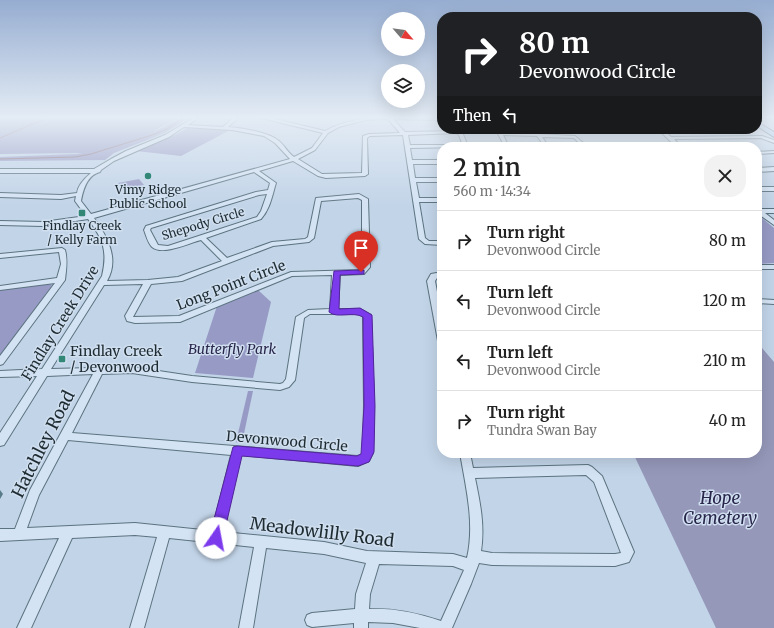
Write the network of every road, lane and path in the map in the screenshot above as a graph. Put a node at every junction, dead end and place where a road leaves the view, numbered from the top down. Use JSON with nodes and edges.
{"nodes":[{"id":1,"x":139,"y":147,"type":"edge"},
{"id":2,"x":281,"y":147,"type":"edge"},
{"id":3,"x":315,"y":147,"type":"edge"},
{"id":4,"x":365,"y":147,"type":"edge"},
{"id":5,"x":407,"y":147,"type":"edge"},
{"id":6,"x":762,"y":152,"type":"edge"},
{"id":7,"x":774,"y":152,"type":"edge"},
{"id":8,"x":294,"y":159,"type":"junction"},
{"id":9,"x":410,"y":162,"type":"junction"},
{"id":10,"x":437,"y":162,"type":"edge"},
{"id":11,"x":774,"y":169,"type":"edge"},
{"id":12,"x":255,"y":170,"type":"junction"},
{"id":13,"x":762,"y":170,"type":"edge"},
{"id":14,"x":0,"y":171,"type":"edge"},
{"id":15,"x":98,"y":171,"type":"junction"},
{"id":16,"x":413,"y":180,"type":"junction"},
{"id":17,"x":437,"y":180,"type":"edge"},
{"id":18,"x":762,"y":189,"type":"edge"},
{"id":19,"x":774,"y":189,"type":"edge"},
{"id":20,"x":270,"y":192,"type":"junction"},
{"id":21,"x":78,"y":194,"type":"junction"},
{"id":22,"x":0,"y":195,"type":"edge"},
{"id":23,"x":417,"y":200,"type":"junction"},
{"id":24,"x":437,"y":200,"type":"edge"},
{"id":25,"x":762,"y":210,"type":"edge"},
{"id":26,"x":774,"y":210,"type":"edge"},
{"id":27,"x":762,"y":213,"type":"edge"},
{"id":28,"x":89,"y":217,"type":"junction"},
{"id":29,"x":774,"y":222,"type":"edge"},
{"id":30,"x":0,"y":223,"type":"edge"},
{"id":31,"x":202,"y":237,"type":"junction"},
{"id":32,"x":437,"y":243,"type":"edge"},
{"id":33,"x":0,"y":256,"type":"edge"},
{"id":34,"x":226,"y":261,"type":"junction"},
{"id":35,"x":762,"y":267,"type":"edge"},
{"id":36,"x":774,"y":267,"type":"edge"},
{"id":37,"x":336,"y":273,"type":"junction"},
{"id":38,"x":437,"y":275,"type":"edge"},
{"id":39,"x":61,"y":280,"type":"junction"},
{"id":40,"x":148,"y":282,"type":"junction"},
{"id":41,"x":103,"y":283,"type":"junction"},
{"id":42,"x":0,"y":288,"type":"edge"},
{"id":43,"x":762,"y":301,"type":"edge"},
{"id":44,"x":774,"y":302,"type":"edge"},
{"id":45,"x":437,"y":303,"type":"edge"},
{"id":46,"x":334,"y":312,"type":"junction"},
{"id":47,"x":0,"y":362,"type":"edge"},
{"id":48,"x":100,"y":370,"type":"junction"},
{"id":49,"x":45,"y":373,"type":"junction"},
{"id":50,"x":0,"y":374,"type":"edge"},
{"id":51,"x":64,"y":436,"type":"junction"},
{"id":52,"x":0,"y":442,"type":"edge"},
{"id":53,"x":237,"y":451,"type":"junction"},
{"id":54,"x":466,"y":458,"type":"edge"},
{"id":55,"x":469,"y":473,"type":"junction"},
{"id":56,"x":68,"y":532,"type":"junction"},
{"id":57,"x":165,"y":532,"type":"junction"},
{"id":58,"x":19,"y":534,"type":"junction"},
{"id":59,"x":0,"y":535,"type":"edge"},
{"id":60,"x":216,"y":538,"type":"junction"},
{"id":61,"x":261,"y":543,"type":"junction"},
{"id":62,"x":374,"y":558,"type":"junction"},
{"id":63,"x":473,"y":561,"type":"junction"},
{"id":64,"x":312,"y":620,"type":"dead end"},
{"id":65,"x":361,"y":622,"type":"edge"},
{"id":66,"x":24,"y":628,"type":"edge"},
{"id":67,"x":137,"y":628,"type":"edge"},
{"id":68,"x":246,"y":628,"type":"edge"},
{"id":69,"x":441,"y":628,"type":"edge"},
{"id":70,"x":445,"y":628,"type":"edge"}],
"edges":[{"from":1,"to":15,"type":"street"},
{"from":2,"to":8,"type":"street"},
{"from":3,"to":8,"type":"street"},
{"from":4,"to":8,"type":"street"},
{"from":5,"to":9,"type":"street"},
{"from":6,"to":7,"type":"street"},
{"from":8,"to":12,"type":"street"},
{"from":9,"to":10,"type":"street"},
{"from":9,"to":16,"type":"street"},
{"from":11,"to":13,"type":"street"},
{"from":12,"to":20,"type":"street"},
{"from":12,"to":28,"type":"street"},
{"from":14,"to":15,"type":"street"},
{"from":15,"to":21,"type":"street"},
{"from":16,"to":17,"type":"street"},
{"from":16,"to":23,"type":"street"},
{"from":18,"to":19,"type":"street"},
{"from":20,"to":31,"type":"street","name":"Shepody Circle"},
{"from":20,"to":31,"type":"street","name":"Shepody Circle"},
{"from":21,"to":22,"type":"street"},
{"from":21,"to":28,"type":"street","name":"Findlay Creek Drive"},
{"from":23,"to":24,"type":"street"},
{"from":23,"to":32,"type":"street"},
{"from":25,"to":26,"type":"street"},
{"from":27,"to":29,"type":"street"},
{"from":28,"to":30,"type":"street"},
{"from":28,"to":41,"type":"street","name":"Findlay Creek Drive"},
{"from":31,"to":34,"type":"street"},
{"from":33,"to":39,"type":"street"},
{"from":34,"to":37,"type":"street","name":"Long Point Circle"},
{"from":34,"to":40,"type":"street","name":"Long Point Circle"},
{"from":35,"to":36,"type":"street"},
{"from":37,"to":40,"type":"street","name":"Long Point Circle"},
{"from":37,"to":46,"type":"street"},
{"from":38,"to":45,"type":"street"},
{"from":39,"to":42,"type":"street"},
{"from":39,"to":47,"type":"street"},
{"from":40,"to":41,"type":"street","name":"Long Point Circle"},
{"from":41,"to":49,"type":"street","name":"Findlay Creek Drive"},
{"from":43,"to":44,"type":"street"},
{"from":46,"to":48,"type":"street","name":"Devonwood Circle"},
{"from":46,"to":53,"type":"street","name":"Devonwood Circle"},
{"from":48,"to":49,"type":"street","name":"Devonwood Circle"},
{"from":48,"to":51,"type":"street","name":"Hatchley Road"},
{"from":49,"to":50,"type":"street","name":"Devonwood Circle"},
{"from":49,"to":52,"type":"street","name":"Findlay Creek Drive"},
{"from":51,"to":53,"type":"street","name":"Devonwood Circle"},
{"from":51,"to":58,"type":"street","name":"Hatchley Road"},
{"from":53,"to":60,"type":"street"},
{"from":54,"to":55,"type":"street"},
{"from":55,"to":63,"type":"street"},
{"from":55,"to":63,"type":"street","name":"Meadowlilly Road"},
{"from":56,"to":57,"type":"street","name":"Meadowlilly Road"},
{"from":56,"to":58,"type":"street","name":"Meadowlilly Road"},
{"from":56,"to":66,"type":"street"},
{"from":57,"to":60,"type":"street","name":"Meadowlilly Road"},
{"from":57,"to":67,"type":"street"},
{"from":58,"to":59,"type":"street","name":"Meadowlilly Road"},
{"from":60,"to":61,"type":"street","name":"Meadowlilly Road"},
{"from":61,"to":62,"type":"street","name":"Meadowlilly Road"},
{"from":61,"to":68,"type":"street"},
{"from":62,"to":63,"type":"street","name":"Meadowlilly Road"},
{"from":62,"to":65,"type":"street"},
{"from":63,"to":70,"type":"street"},
{"from":64,"to":65,"type":"street"},
{"from":65,"to":69,"type":"street"}]}
